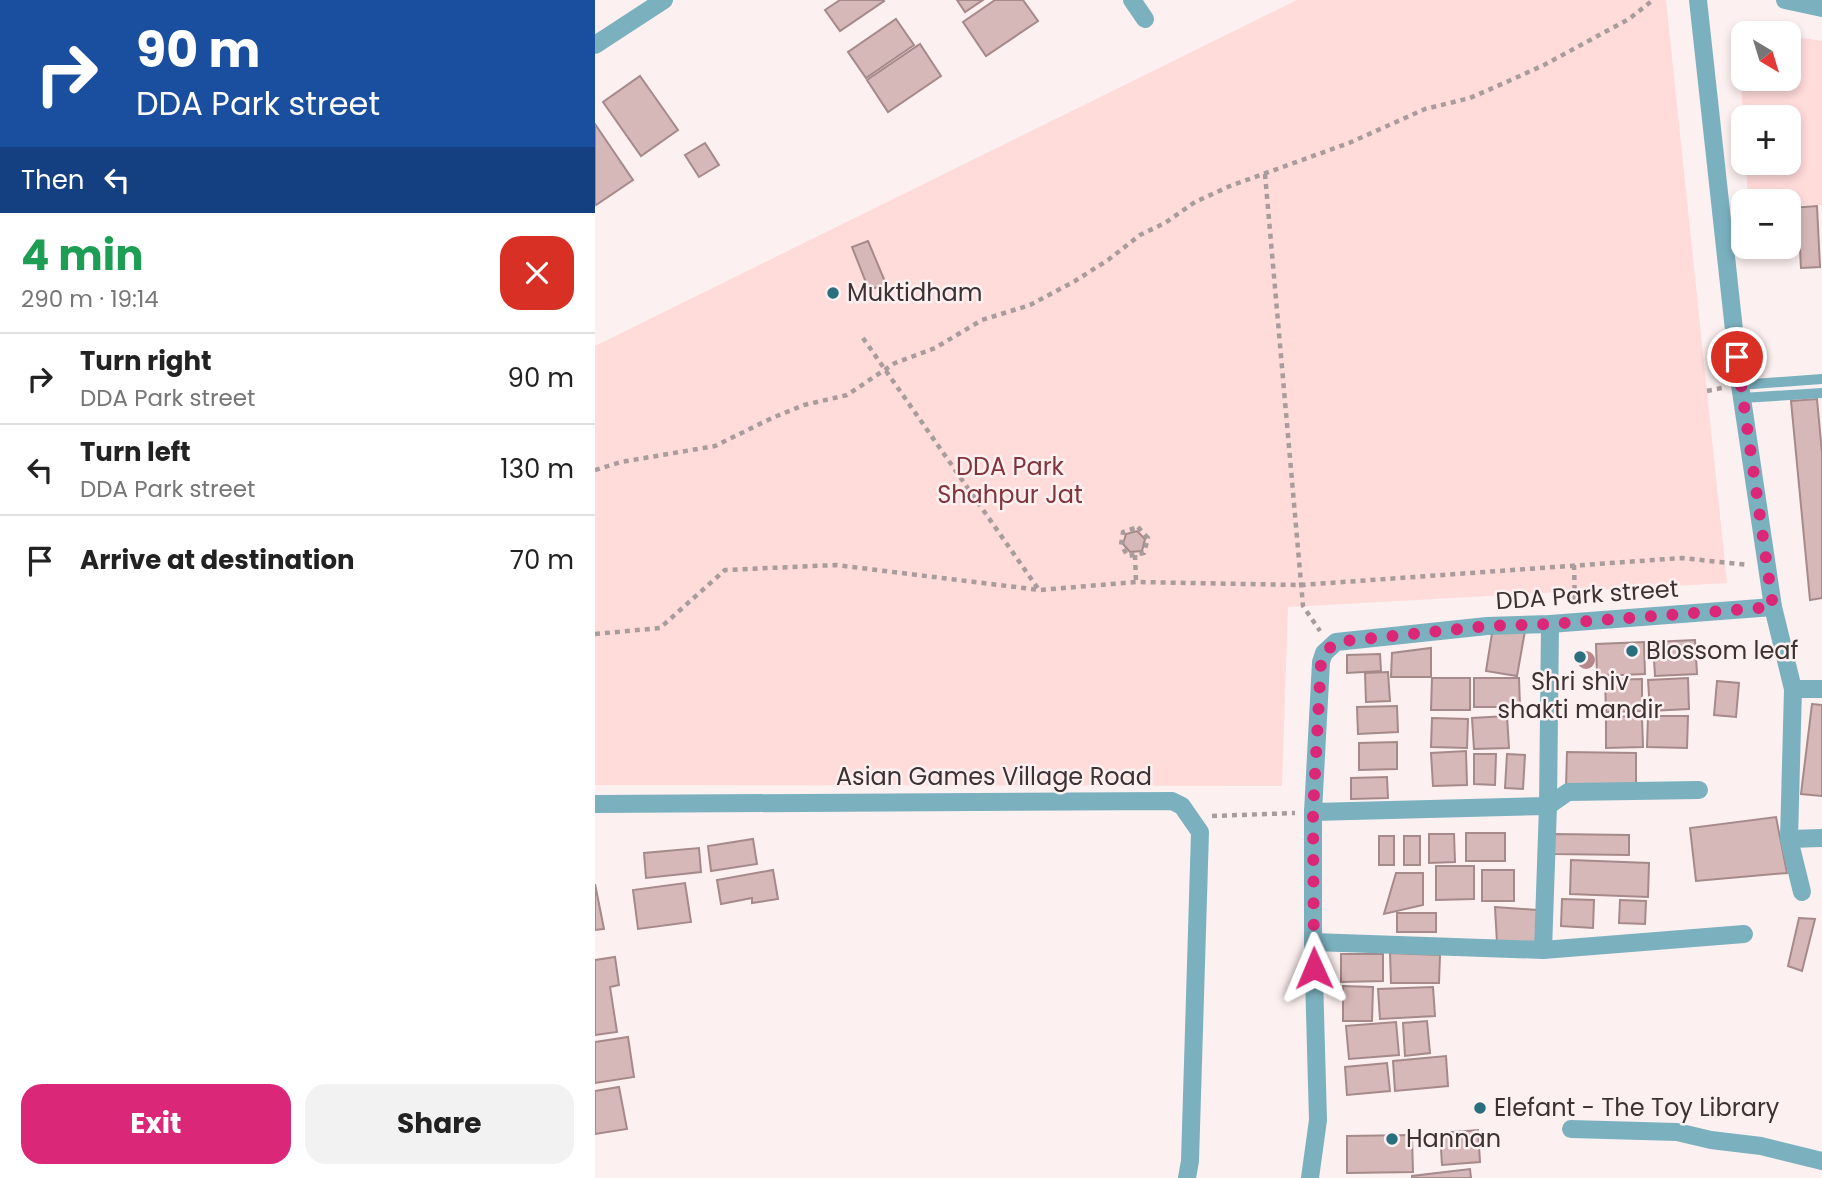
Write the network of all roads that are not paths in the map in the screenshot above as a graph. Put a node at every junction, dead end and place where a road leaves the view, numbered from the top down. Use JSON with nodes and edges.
{"nodes":[{"id":1,"x":664,"y":0,"type":"edge"},
{"id":2,"x":1132,"y":0,"type":"edge"},
{"id":3,"x":1698,"y":0,"type":"edge"},
{"id":4,"x":1785,"y":0,"type":"edge"},
{"id":5,"x":1822,"y":8,"type":"edge"},
{"id":6,"x":1145,"y":19,"type":"dead end"},
{"id":7,"x":596,"y":43,"type":"edge"},
{"id":8,"x":1822,"y":379,"type":"edge"},
{"id":9,"x":1741,"y":391,"type":"junction"},
{"id":10,"x":1822,"y":393,"type":"edge"},
{"id":11,"x":1773,"y":607,"type":"junction"},
{"id":12,"x":1550,"y":624,"type":"junction"},
{"id":13,"x":1793,"y":689,"type":"junction"},
{"id":14,"x":1822,"y":689,"type":"edge"},
{"id":15,"x":1699,"y":790,"type":"dead end"},
{"id":16,"x":595,"y":804,"type":"edge"},
{"id":17,"x":1548,"y":806,"type":"junction"},
{"id":18,"x":1313,"y":812,"type":"junction"},
{"id":19,"x":1822,"y":838,"type":"edge"},
{"id":20,"x":1789,"y":839,"type":"junction"},
{"id":21,"x":1802,"y":892,"type":"dead end"},
{"id":22,"x":1744,"y":934,"type":"dead end"},
{"id":23,"x":1313,"y":942,"type":"junction"},
{"id":24,"x":1543,"y":950,"type":"junction"},
{"id":25,"x":1571,"y":1129,"type":"dead end"},
{"id":26,"x":1822,"y":1161,"type":"edge"},
{"id":27,"x":1187,"y":1178,"type":"edge"},
{"id":28,"x":1310,"y":1178,"type":"edge"}],
"edges":[{"from":1,"to":7,"type":"street"},
{"from":2,"to":6,"type":"street"},
{"from":3,"to":9,"type":"street"},
{"from":4,"to":5,"type":"street"},
{"from":8,"to":9,"type":"lane"},
{"from":9,"to":10,"type":"lane"},
{"from":9,"to":11,"type":"street"},
{"from":11,"to":12,"type":"street","name":"DDA Park street"},
{"from":11,"to":13,"type":"street"},
{"from":12,"to":17,"type":"street"},
{"from":12,"to":18,"type":"street","name":"DDA Park street"},
{"from":13,"to":14,"type":"street"},
{"from":13,"to":20,"type":"street"},
{"from":15,"to":17,"type":"street"},
{"from":16,"to":27,"type":"street","name":"Asian Games Village Road"},
{"from":17,"to":18,"type":"street"},
{"from":17,"to":24,"type":"street"},
{"from":18,"to":23,"type":"street"},
{"from":19,"to":20,"type":"street"},
{"from":20,"to":21,"type":"street"},
{"from":22,"to":24,"type":"street"},
{"from":23,"to":24,"type":"street"},
{"from":23,"to":28,"type":"street"},
{"from":25,"to":26,"type":"street"}]}
